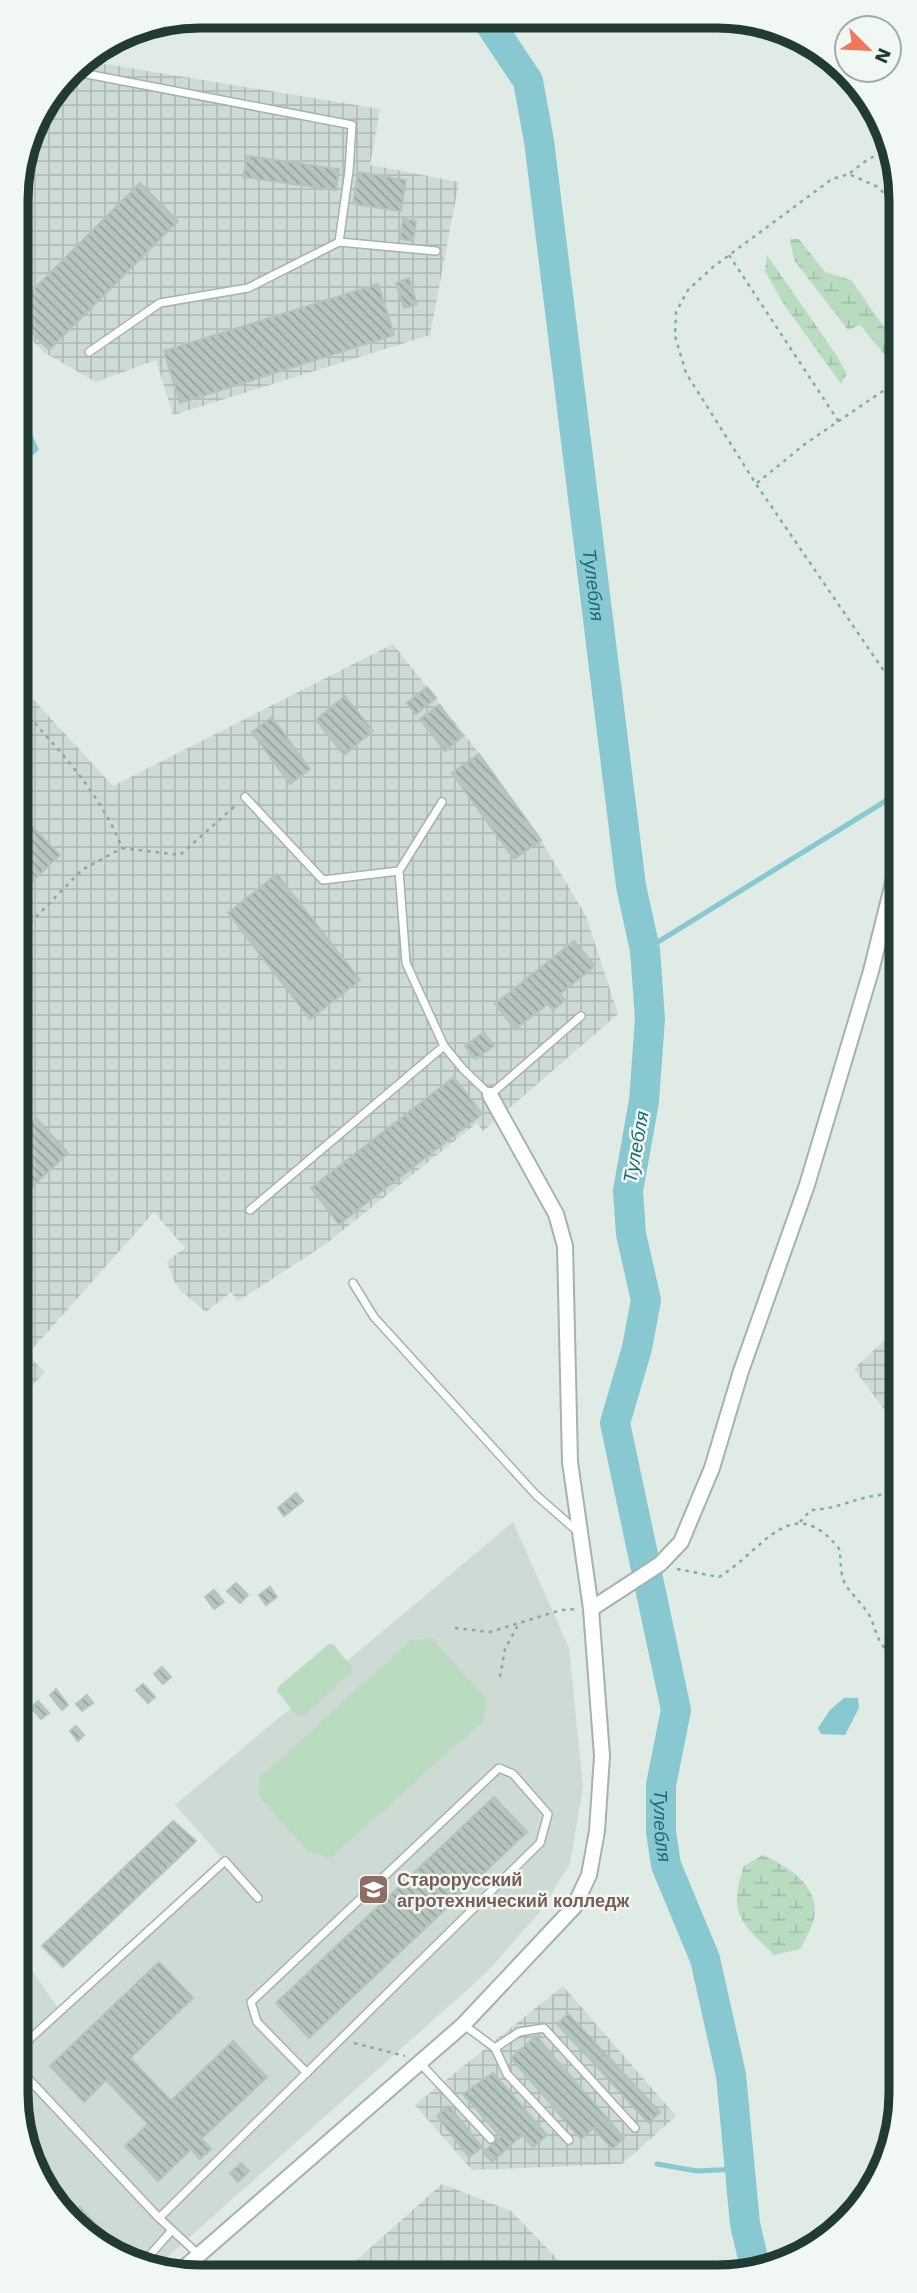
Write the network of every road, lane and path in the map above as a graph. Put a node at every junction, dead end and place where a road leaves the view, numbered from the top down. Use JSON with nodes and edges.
{"nodes":[{"id":1,"x":84,"y":73,"type":"edge"},
{"id":2,"x":882,"y":153,"type":"edge"},
{"id":3,"x":849,"y":174,"type":"junction"},
{"id":4,"x":889,"y":199,"type":"edge"},
{"id":5,"x":339,"y":243,"type":"junction"},
{"id":6,"x":436,"y":251,"type":"dead end"},
{"id":7,"x":729,"y":255,"type":"junction"},
{"id":8,"x":89,"y":352,"type":"dead end"},
{"id":9,"x":889,"y":387,"type":"edge"},
{"id":10,"x":839,"y":422,"type":"junction"},
{"id":11,"x":756,"y":484,"type":"junction"},
{"id":12,"x":889,"y":678,"type":"edge"},
{"id":13,"x":28,"y":716,"type":"edge"},
{"id":14,"x":245,"y":797,"type":"joint"},
{"id":15,"x":442,"y":802,"type":"dead end"},
{"id":16,"x":122,"y":848,"type":"junction"},
{"id":17,"x":399,"y":870,"type":"junction"},
{"id":18,"x":889,"y":899,"type":"edge"},
{"id":19,"x":28,"y":926,"type":"edge"},
{"id":20,"x":581,"y":1016,"type":"dead end"},
{"id":21,"x":444,"y":1046,"type":"junction"},
{"id":22,"x":490,"y":1095,"type":"junction"},
{"id":23,"x":250,"y":1210,"type":"dead end"},
{"id":24,"x":353,"y":1283,"type":"dead end"},
{"id":25,"x":889,"y":1495,"type":"edge"},
{"id":26,"x":800,"y":1522,"type":"junction"},
{"id":27,"x":578,"y":1532,"type":"junction"},
{"id":28,"x":660,"y":1564,"type":"junction"},
{"id":29,"x":591,"y":1609,"type":"junction"},
{"id":30,"x":518,"y":1625,"type":"junction"},
{"id":31,"x":455,"y":1628,"type":"dead end"},
{"id":32,"x":889,"y":1651,"type":"edge"},
{"id":33,"x":500,"y":1677,"type":"dead end"},
{"id":34,"x":258,"y":1898,"type":"dead end"},
{"id":35,"x":463,"y":2025,"type":"junction"},
{"id":36,"x":28,"y":2041,"type":"edge"},
{"id":37,"x":340,"y":2041,"type":"junction"},
{"id":38,"x":495,"y":2048,"type":"junction"},
{"id":39,"x":420,"y":2062,"type":"junction"},
{"id":40,"x":307,"y":2073,"type":"junction"},
{"id":41,"x":28,"y":2078,"type":"edge"},
{"id":42,"x":635,"y":2128,"type":"dead end"},
{"id":43,"x":491,"y":2139,"type":"dead end"},
{"id":44,"x":569,"y":2140,"type":"dead end"},
{"id":45,"x":159,"y":2218,"type":"junction"},
{"id":46,"x":172,"y":2230,"type":"junction"},
{"id":47,"x":198,"y":2254,"type":"junction"},
{"id":48,"x":149,"y":2257,"type":"edge"},
{"id":49,"x":187,"y":2265,"type":"edge"}],
"edges":[{"from":1,"to":5,"type":"lane"},
{"from":2,"to":3,"type":"path"},
{"from":3,"to":4,"type":"path"},
{"from":3,"to":7,"type":"path"},
{"from":5,"to":6,"type":"lane"},
{"from":5,"to":8,"type":"lane"},
{"from":7,"to":10,"type":"path"},
{"from":7,"to":11,"type":"path"},
{"from":9,"to":10,"type":"path"},
{"from":10,"to":11,"type":"path"},
{"from":11,"to":12,"type":"path"},
{"from":13,"to":16,"type":"path"},
{"from":14,"to":16,"type":"path"},
{"from":14,"to":17,"type":"lane"},
{"from":15,"to":17,"type":"lane"},
{"from":16,"to":19,"type":"path"},
{"from":17,"to":21,"type":"lane"},
{"from":18,"to":28,"type":"street"},
{"from":20,"to":22,"type":"lane"},
{"from":21,"to":22,"type":"lane"},
{"from":21,"to":23,"type":"lane"},
{"from":22,"to":27,"type":"street"},
{"from":24,"to":27,"type":"lane"},
{"from":25,"to":26,"type":"path"},
{"from":26,"to":28,"type":"path"},
{"from":26,"to":32,"type":"path"},
{"from":27,"to":29,"type":"street"},
{"from":28,"to":29,"type":"street"},
{"from":29,"to":30,"type":"path"},
{"from":29,"to":35,"type":"street"},
{"from":30,"to":31,"type":"path"},
{"from":30,"to":33,"type":"path"},
{"from":34,"to":36,"type":"lane"},
{"from":35,"to":38,"type":"lane"},
{"from":35,"to":39,"type":"street"},
{"from":37,"to":39,"type":"path"},
{"from":37,"to":40,"type":"lane"},
{"from":37,"to":40,"type":"lane"},
{"from":38,"to":42,"type":"lane"},
{"from":38,"to":44,"type":"lane"},
{"from":39,"to":43,"type":"lane"},
{"from":39,"to":47,"type":"street"},
{"from":40,"to":45,"type":"lane"},
{"from":41,"to":45,"type":"lane"},
{"from":45,"to":46,"type":"lane"},
{"from":46,"to":47,"type":"lane"},
{"from":46,"to":48,"type":"lane"},
{"from":47,"to":49,"type":"street"}]}
